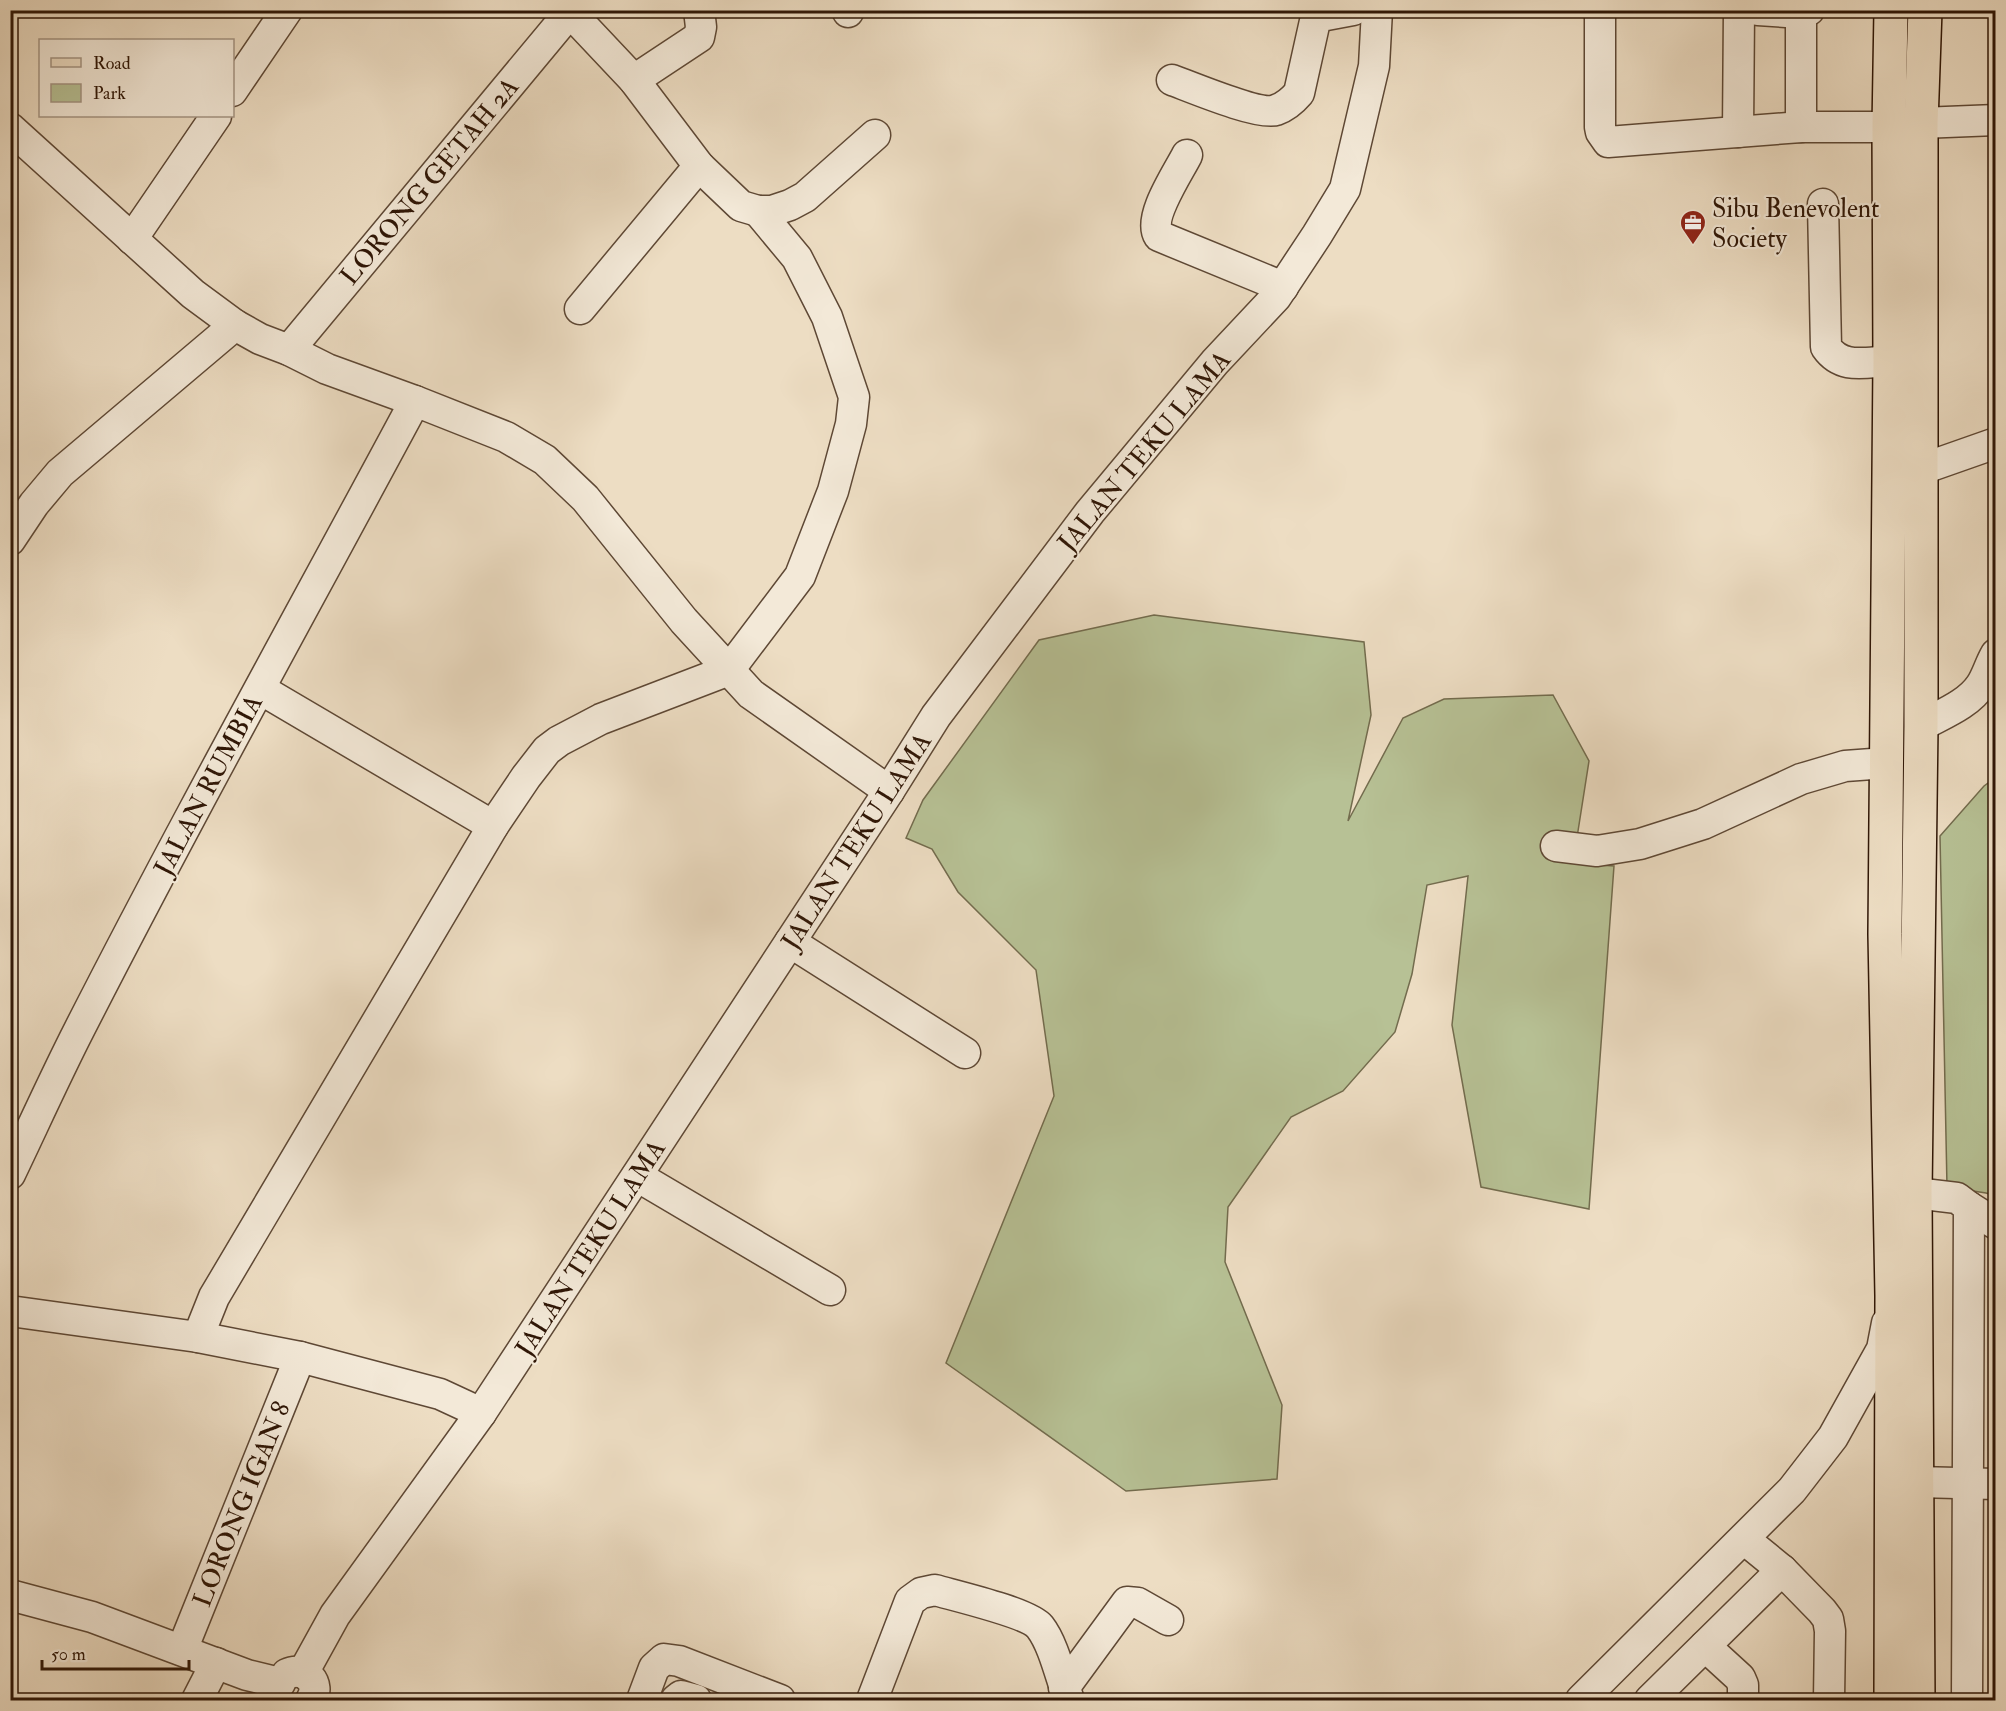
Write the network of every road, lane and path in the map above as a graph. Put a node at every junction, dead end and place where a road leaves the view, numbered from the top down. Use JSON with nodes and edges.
{"nodes":[{"id":1,"x":699,"y":10,"type":"edge"},
{"id":2,"x":1353,"y":10,"type":"edge"},
{"id":3,"x":1377,"y":10,"type":"edge"},
{"id":4,"x":1600,"y":10,"type":"edge"},
{"id":5,"x":1740,"y":10,"type":"edge"},
{"id":6,"x":1758,"y":10,"type":"edge"},
{"id":7,"x":1891,"y":10,"type":"edge"},
{"id":8,"x":1924,"y":10,"type":"edge"},
{"id":9,"x":569,"y":11,"type":"edge"},
{"id":10,"x":1805,"y":12,"type":"edge"},
{"id":11,"x":277,"y":14,"type":"edge"},
{"id":12,"x":634,"y":80,"type":"junction"},
{"id":13,"x":1172,"y":80,"type":"dead end"},
{"id":14,"x":234,"y":88,"type":"edge"},
{"id":15,"x":215,"y":117,"type":"edge"},
{"id":16,"x":1995,"y":120,"type":"edge"},
{"id":17,"x":1921,"y":123,"type":"junction"},
{"id":18,"x":1801,"y":127,"type":"junction"},
{"id":19,"x":1889,"y":127,"type":"junction"},
{"id":20,"x":10,"y":128,"type":"edge"},
{"id":21,"x":1738,"y":132,"type":"junction"},
{"id":22,"x":875,"y":135,"type":"dead end"},
{"id":23,"x":1187,"y":155,"type":"dead end"},
{"id":24,"x":699,"y":166,"type":"junction"},
{"id":25,"x":1823,"y":204,"type":"dead end"},
{"id":26,"x":758,"y":211,"type":"junction"},
{"id":27,"x":132,"y":239,"type":"junction"},
{"id":28,"x":1283,"y":287,"type":"junction"},
{"id":29,"x":580,"y":309,"type":"dead end"},
{"id":30,"x":235,"y":325,"type":"junction"},
{"id":31,"x":289,"y":350,"type":"junction"},
{"id":32,"x":1890,"y":361,"type":"junction"},
{"id":33,"x":415,"y":401,"type":"junction"},
{"id":34,"x":1995,"y":443,"type":"edge"},
{"id":35,"x":1922,"y":469,"type":"junction"},
{"id":36,"x":10,"y":540,"type":"edge"},
{"id":37,"x":1995,"y":654,"type":"edge"},
{"id":38,"x":729,"y":670,"type":"junction"},
{"id":39,"x":260,"y":689,"type":"junction"},
{"id":40,"x":1921,"y":726,"type":"junction"},
{"id":41,"x":1886,"y":763,"type":"junction"},
{"id":42,"x":889,"y":791,"type":"junction"},
{"id":43,"x":493,"y":826,"type":"junction"},
{"id":44,"x":1556,"y":846,"type":"dead end"},
{"id":45,"x":790,"y":942,"type":"junction"},
{"id":46,"x":964,"y":1053,"type":"dead end"},
{"id":47,"x":10,"y":1174,"type":"edge"},
{"id":48,"x":637,"y":1176,"type":"junction"},
{"id":49,"x":1915,"y":1193,"type":"junction"},
{"id":50,"x":1969,"y":1207,"type":"junction"},
{"id":51,"x":1995,"y":1224,"type":"edge"},
{"id":52,"x":830,"y":1290,"type":"dead end"},
{"id":53,"x":1892,"y":1296,"type":"junction"},
{"id":54,"x":10,"y":1311,"type":"edge"},
{"id":55,"x":198,"y":1337,"type":"junction"},
{"id":56,"x":300,"y":1357,"type":"junction"},
{"id":57,"x":481,"y":1413,"type":"junction"},
{"id":58,"x":1917,"y":1482,"type":"junction"},
{"id":59,"x":1982,"y":1483,"type":"edge"},
{"id":60,"x":1744,"y":1539,"type":"junction"},
{"id":61,"x":1782,"y":1570,"type":"junction"},
{"id":62,"x":10,"y":1594,"type":"edge"},
{"id":63,"x":1168,"y":1620,"type":"dead end"},
{"id":64,"x":1705,"y":1646,"type":"junction"},
{"id":65,"x":182,"y":1650,"type":"junction"},
{"id":66,"x":216,"y":1663,"type":"junction"},
{"id":67,"x":303,"y":1691,"type":"edge"},
{"id":68,"x":1067,"y":1694,"type":"edge"},
{"id":69,"x":197,"y":1701,"type":"edge"},
{"id":70,"x":642,"y":1701,"type":"edge"},
{"id":71,"x":676,"y":1701,"type":"edge"},
{"id":72,"x":696,"y":1701,"type":"edge"},
{"id":73,"x":780,"y":1701,"type":"edge"},
{"id":74,"x":872,"y":1701,"type":"edge"},
{"id":75,"x":1581,"y":1701,"type":"edge"},
{"id":76,"x":1650,"y":1701,"type":"edge"},
{"id":77,"x":1743,"y":1701,"type":"edge"},
{"id":78,"x":1829,"y":1701,"type":"edge"},
{"id":79,"x":1891,"y":1701,"type":"edge"},
{"id":80,"x":1917,"y":1701,"type":"edge"},
{"id":81,"x":1967,"y":1701,"type":"edge"}],
"edges":[{"from":1,"to":12,"type":"street"},
{"from":2,"to":13,"type":"street"},
{"from":3,"to":28,"type":"street","name":"JALAN TEKU LAMA"},
{"from":4,"to":21,"type":"street"},
{"from":5,"to":21,"type":"street"},
{"from":6,"to":10,"type":"street"},
{"from":7,"to":19,"type":"main road"},
{"from":8,"to":17,"type":"main road"},
{"from":9,"to":12,"type":"street"},
{"from":9,"to":31,"type":"street","name":"LORONG GETAH 2A"},
{"from":10,"to":18,"type":"street"},
{"from":11,"to":14,"type":"street"},
{"from":12,"to":24,"type":"street"},
{"from":15,"to":27,"type":"street"},
{"from":16,"to":17,"type":"street"},
{"from":17,"to":35,"type":"main road"},
{"from":18,"to":19,"type":"street"},
{"from":18,"to":21,"type":"street"},
{"from":19,"to":32,"type":"main road"},
{"from":20,"to":27,"type":"street"},
{"from":22,"to":26,"type":"street"},
{"from":23,"to":28,"type":"street"},
{"from":24,"to":26,"type":"street"},
{"from":24,"to":29,"type":"street"},
{"from":25,"to":32,"type":"street"},
{"from":26,"to":38,"type":"street"},
{"from":27,"to":30,"type":"street"},
{"from":28,"to":42,"type":"street","name":"JALAN TEKU LAMA"},
{"from":30,"to":31,"type":"street"},
{"from":30,"to":36,"type":"street"},
{"from":31,"to":33,"type":"street"},
{"from":32,"to":41,"type":"main road"},
{"from":33,"to":38,"type":"street"},
{"from":33,"to":39,"type":"street","name":"JALAN RUMBIA"},
{"from":34,"to":35,"type":"street"},
{"from":35,"to":40,"type":"main road"},
{"from":37,"to":40,"type":"street"},
{"from":38,"to":42,"type":"street"},
{"from":38,"to":43,"type":"street"},
{"from":39,"to":43,"type":"street"},
{"from":39,"to":47,"type":"street","name":"JALAN RUMBIA"},
{"from":40,"to":49,"type":"main road"},
{"from":41,"to":44,"type":"street"},
{"from":41,"to":53,"type":"main road"},
{"from":42,"to":45,"type":"street","name":"JALAN TEKU LAMA"},
{"from":43,"to":55,"type":"street"},
{"from":45,"to":46,"type":"street"},
{"from":45,"to":48,"type":"street","name":"JALAN TEKU LAMA"},
{"from":48,"to":52,"type":"street"},
{"from":48,"to":57,"type":"street","name":"JALAN TEKU LAMA"},
{"from":49,"to":50,"type":"street"},
{"from":49,"to":58,"type":"main road"},
{"from":50,"to":51,"type":"street"},
{"from":50,"to":59,"type":"street"},
{"from":53,"to":60,"type":"street"},
{"from":53,"to":79,"type":"main road"},
{"from":54,"to":55,"type":"street"},
{"from":55,"to":56,"type":"street"},
{"from":56,"to":57,"type":"street"},
{"from":56,"to":65,"type":"street","name":"LORONG IGAN 8"},
{"from":57,"to":67,"type":"street","name":"JALAN TEKU LAMA"},
{"from":58,"to":59,"type":"street"},
{"from":58,"to":80,"type":"main road"},
{"from":59,"to":81,"type":"street"},
{"from":60,"to":61,"type":"street"},
{"from":60,"to":75,"type":"street"},
{"from":61,"to":64,"type":"street"},
{"from":61,"to":78,"type":"street"},
{"from":62,"to":65,"type":"street"},
{"from":63,"to":68,"type":"street"},
{"from":64,"to":76,"type":"street"},
{"from":64,"to":77,"type":"street"},
{"from":65,"to":66,"type":"street"},
{"from":66,"to":67,"type":"street"},
{"from":66,"to":69,"type":"street"},
{"from":68,"to":74,"type":"street"},
{"from":70,"to":73,"type":"street"},
{"from":71,"to":72,"type":"street"}]}
